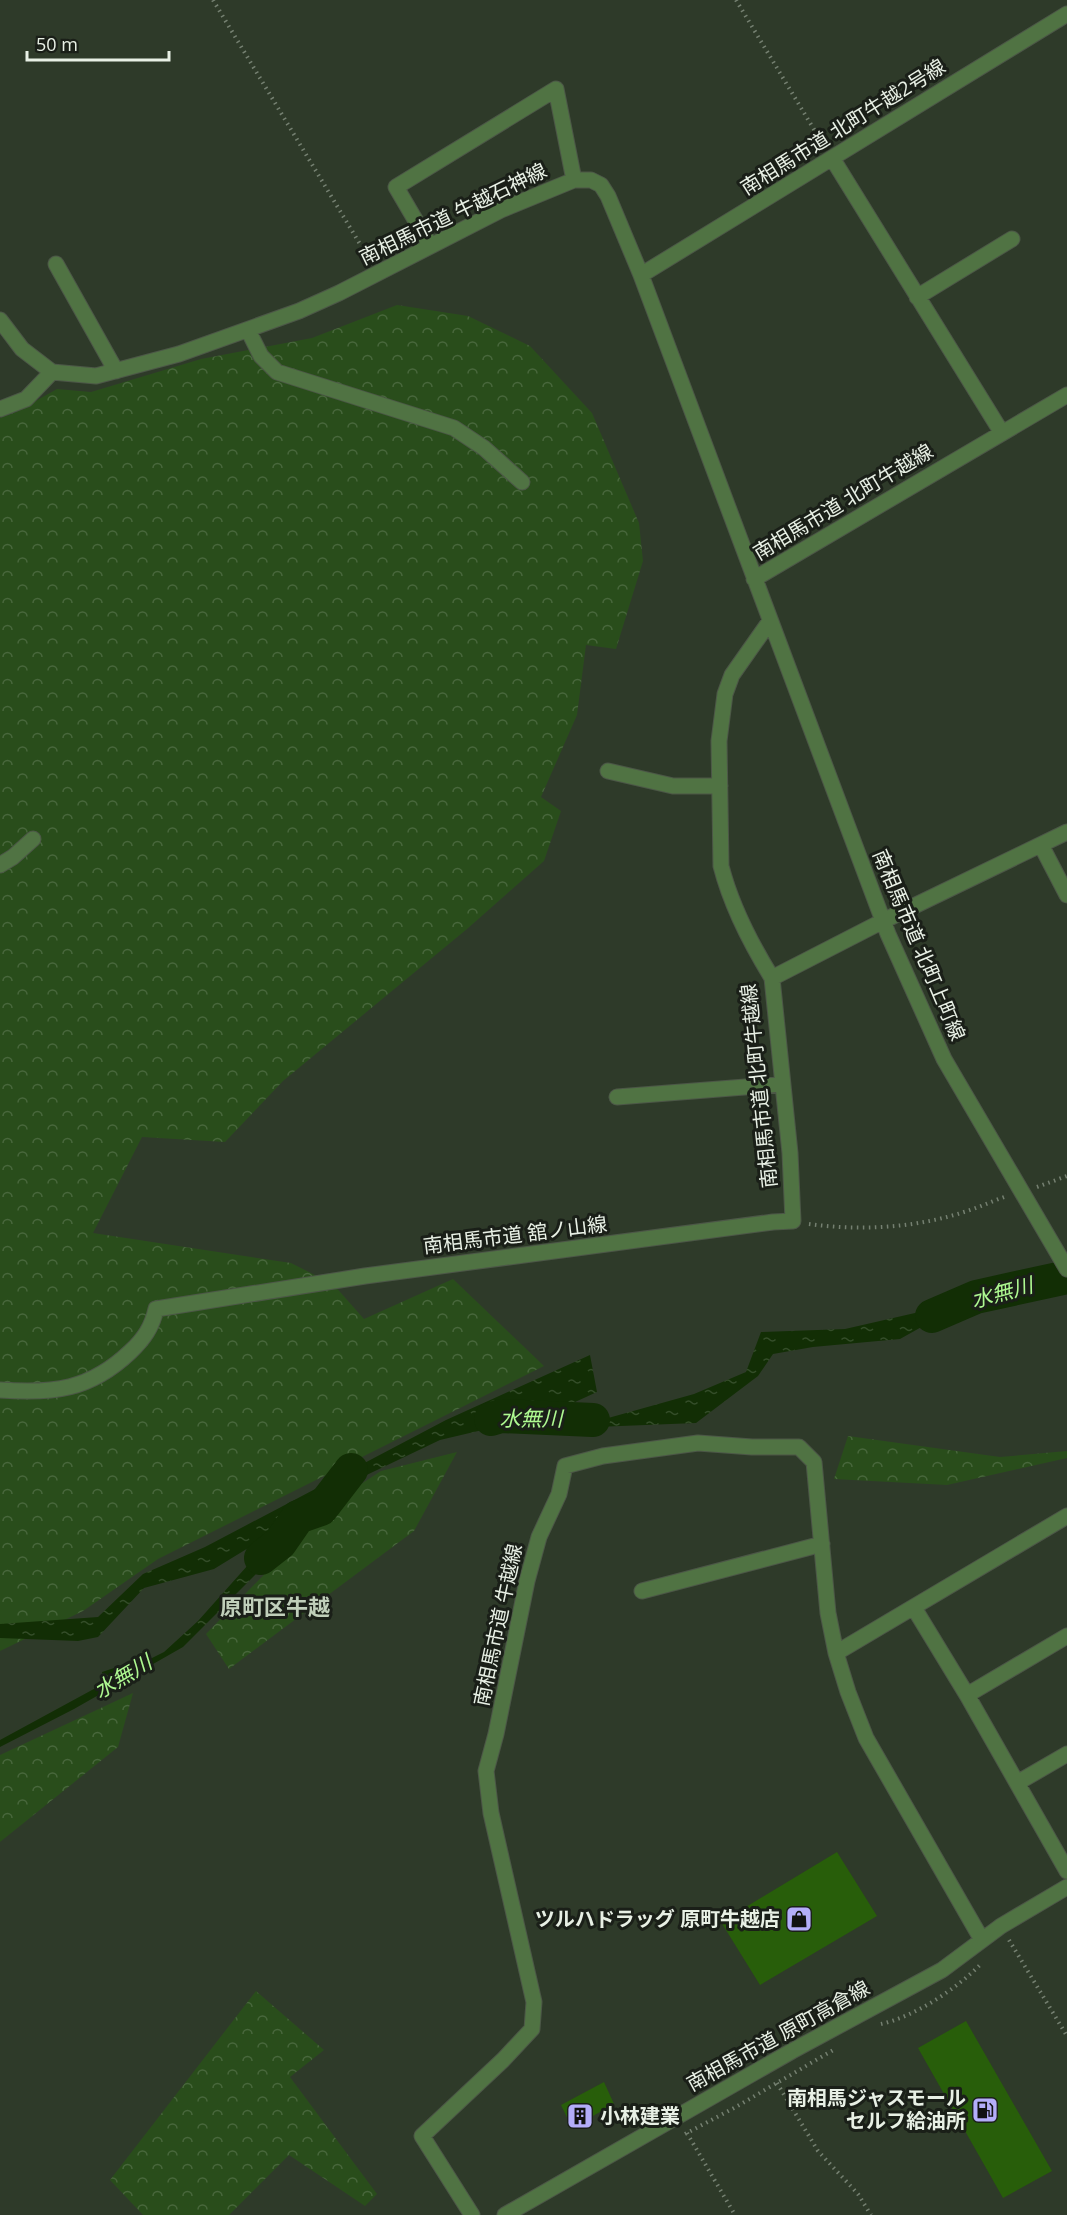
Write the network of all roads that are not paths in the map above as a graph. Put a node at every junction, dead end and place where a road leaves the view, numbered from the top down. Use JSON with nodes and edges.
{"nodes":[{"id":1,"x":1067,"y":14,"type":"edge"},
{"id":2,"x":832,"y":158,"type":"junction"},
{"id":3,"x":574,"y":180,"type":"junction"},
{"id":4,"x":1012,"y":239,"type":"dead end"},
{"id":5,"x":430,"y":245,"type":"junction"},
{"id":6,"x":56,"y":264,"type":"dead end"},
{"id":7,"x":641,"y":275,"type":"junction"},
{"id":8,"x":917,"y":297,"type":"junction"},
{"id":9,"x":0,"y":320,"type":"edge"},
{"id":10,"x":248,"y":330,"type":"junction"},
{"id":11,"x":116,"y":371,"type":"junction"},
{"id":12,"x":52,"y":372,"type":"junction"},
{"id":13,"x":1067,"y":395,"type":"edge"},
{"id":14,"x":0,"y":409,"type":"edge"},
{"id":15,"x":1002,"y":433,"type":"junction"},
{"id":16,"x":522,"y":482,"type":"dead end"},
{"id":17,"x":754,"y":579,"type":"junction"},
{"id":18,"x":770,"y":621,"type":"junction"},
{"id":19,"x":608,"y":771,"type":"dead end"},
{"id":20,"x":720,"y":786,"type":"junction"},
{"id":21,"x":1067,"y":832,"type":"edge"},
{"id":22,"x":33,"y":839,"type":"dead end"},
{"id":23,"x":1041,"y":844,"type":"junction"},
{"id":24,"x":0,"y":865,"type":"edge"},
{"id":25,"x":1067,"y":896,"type":"edge"},
{"id":26,"x":883,"y":921,"type":"junction"},
{"id":27,"x":772,"y":978,"type":"junction"},
{"id":28,"x":782,"y":1084,"type":"junction"},
{"id":29,"x":617,"y":1097,"type":"dead end"},
{"id":30,"x":793,"y":1221,"type":"joint"},
{"id":31,"x":1067,"y":1269,"type":"edge"},
{"id":32,"x":0,"y":1390,"type":"edge"},
{"id":33,"x":1067,"y":1516,"type":"edge"},
{"id":34,"x":822,"y":1544,"type":"junction"},
{"id":35,"x":642,"y":1591,"type":"dead end"},
{"id":36,"x":914,"y":1608,"type":"junction"},
{"id":37,"x":1067,"y":1636,"type":"edge"},
{"id":38,"x":836,"y":1653,"type":"junction"},
{"id":39,"x":967,"y":1695,"type":"junction"},
{"id":40,"x":1067,"y":1754,"type":"edge"},
{"id":41,"x":1017,"y":1783,"type":"junction"},
{"id":42,"x":1067,"y":1871,"type":"edge"},
{"id":43,"x":1067,"y":1887,"type":"edge"},
{"id":44,"x":982,"y":1940,"type":"junction"},
{"id":45,"x":472,"y":2215,"type":"edge"},
{"id":46,"x":505,"y":2215,"type":"edge"}],
"edges":[{"from":1,"to":2,"type":"street","name":"南相馬市道 北町牛越2号線"},
{"from":2,"to":7,"type":"street","name":"南相馬市道 北町牛越2号線"},
{"from":2,"to":8,"type":"street"},
{"from":3,"to":5,"type":"street","name":"南相馬市道 牛越石神線"},
{"from":3,"to":5,"type":"street"},
{"from":3,"to":7,"type":"street","name":"南相馬市道 牛越石神線"},
{"from":4,"to":8,"type":"street"},
{"from":5,"to":10,"type":"street","name":"南相馬市道 牛越石神線"},
{"from":6,"to":11,"type":"street"},
{"from":7,"to":17,"type":"street","name":"南相馬市道 牛越石神線"},
{"from":8,"to":15,"type":"street"},
{"from":9,"to":12,"type":"street"},
{"from":10,"to":11,"type":"street","name":"南相馬市道 牛越石神線"},
{"from":10,"to":16,"type":"street"},
{"from":11,"to":12,"type":"street","name":"南相馬市道 牛越石神線"},
{"from":12,"to":14,"type":"street"},
{"from":13,"to":15,"type":"street","name":"南相馬市道 北町牛越線"},
{"from":15,"to":17,"type":"street","name":"南相馬市道 北町牛越線"},
{"from":17,"to":18,"type":"street","name":"南相馬市道 北町牛越線"},
{"from":18,"to":20,"type":"street","name":"南相馬市道 北町牛越線"},
{"from":18,"to":26,"type":"street","name":"南相馬市道 北町上町線"},
{"from":19,"to":20,"type":"street"},
{"from":20,"to":27,"type":"street","name":"南相馬市道 北町牛越線"},
{"from":21,"to":23,"type":"street"},
{"from":22,"to":24,"type":"street"},
{"from":23,"to":25,"type":"street"},
{"from":23,"to":26,"type":"street"},
{"from":26,"to":27,"type":"street"},
{"from":26,"to":31,"type":"street","name":"南相馬市道 北町上町線"},
{"from":27,"to":28,"type":"street","name":"南相馬市道 北町牛越線"},
{"from":28,"to":29,"type":"street"},
{"from":28,"to":30,"type":"street","name":"南相馬市道 北町牛越線"},
{"from":30,"to":32,"type":"street","name":"南相馬市道 舘ノ山線"},
{"from":33,"to":36,"type":"street"},
{"from":34,"to":35,"type":"street"},
{"from":34,"to":38,"type":"street","name":"南相馬市道 牛越線"},
{"from":34,"to":45,"type":"street","name":"南相馬市道 牛越線"},
{"from":36,"to":38,"type":"street"},
{"from":36,"to":39,"type":"street"},
{"from":37,"to":39,"type":"street"},
{"from":38,"to":44,"type":"street","name":"南相馬市道 牛越線"},
{"from":39,"to":41,"type":"street"},
{"from":40,"to":41,"type":"street"},
{"from":41,"to":42,"type":"street"},
{"from":43,"to":44,"type":"street","name":"南相馬市道 原町高倉線"},
{"from":44,"to":46,"type":"street","name":"南相馬市道 原町高倉線"}]}
